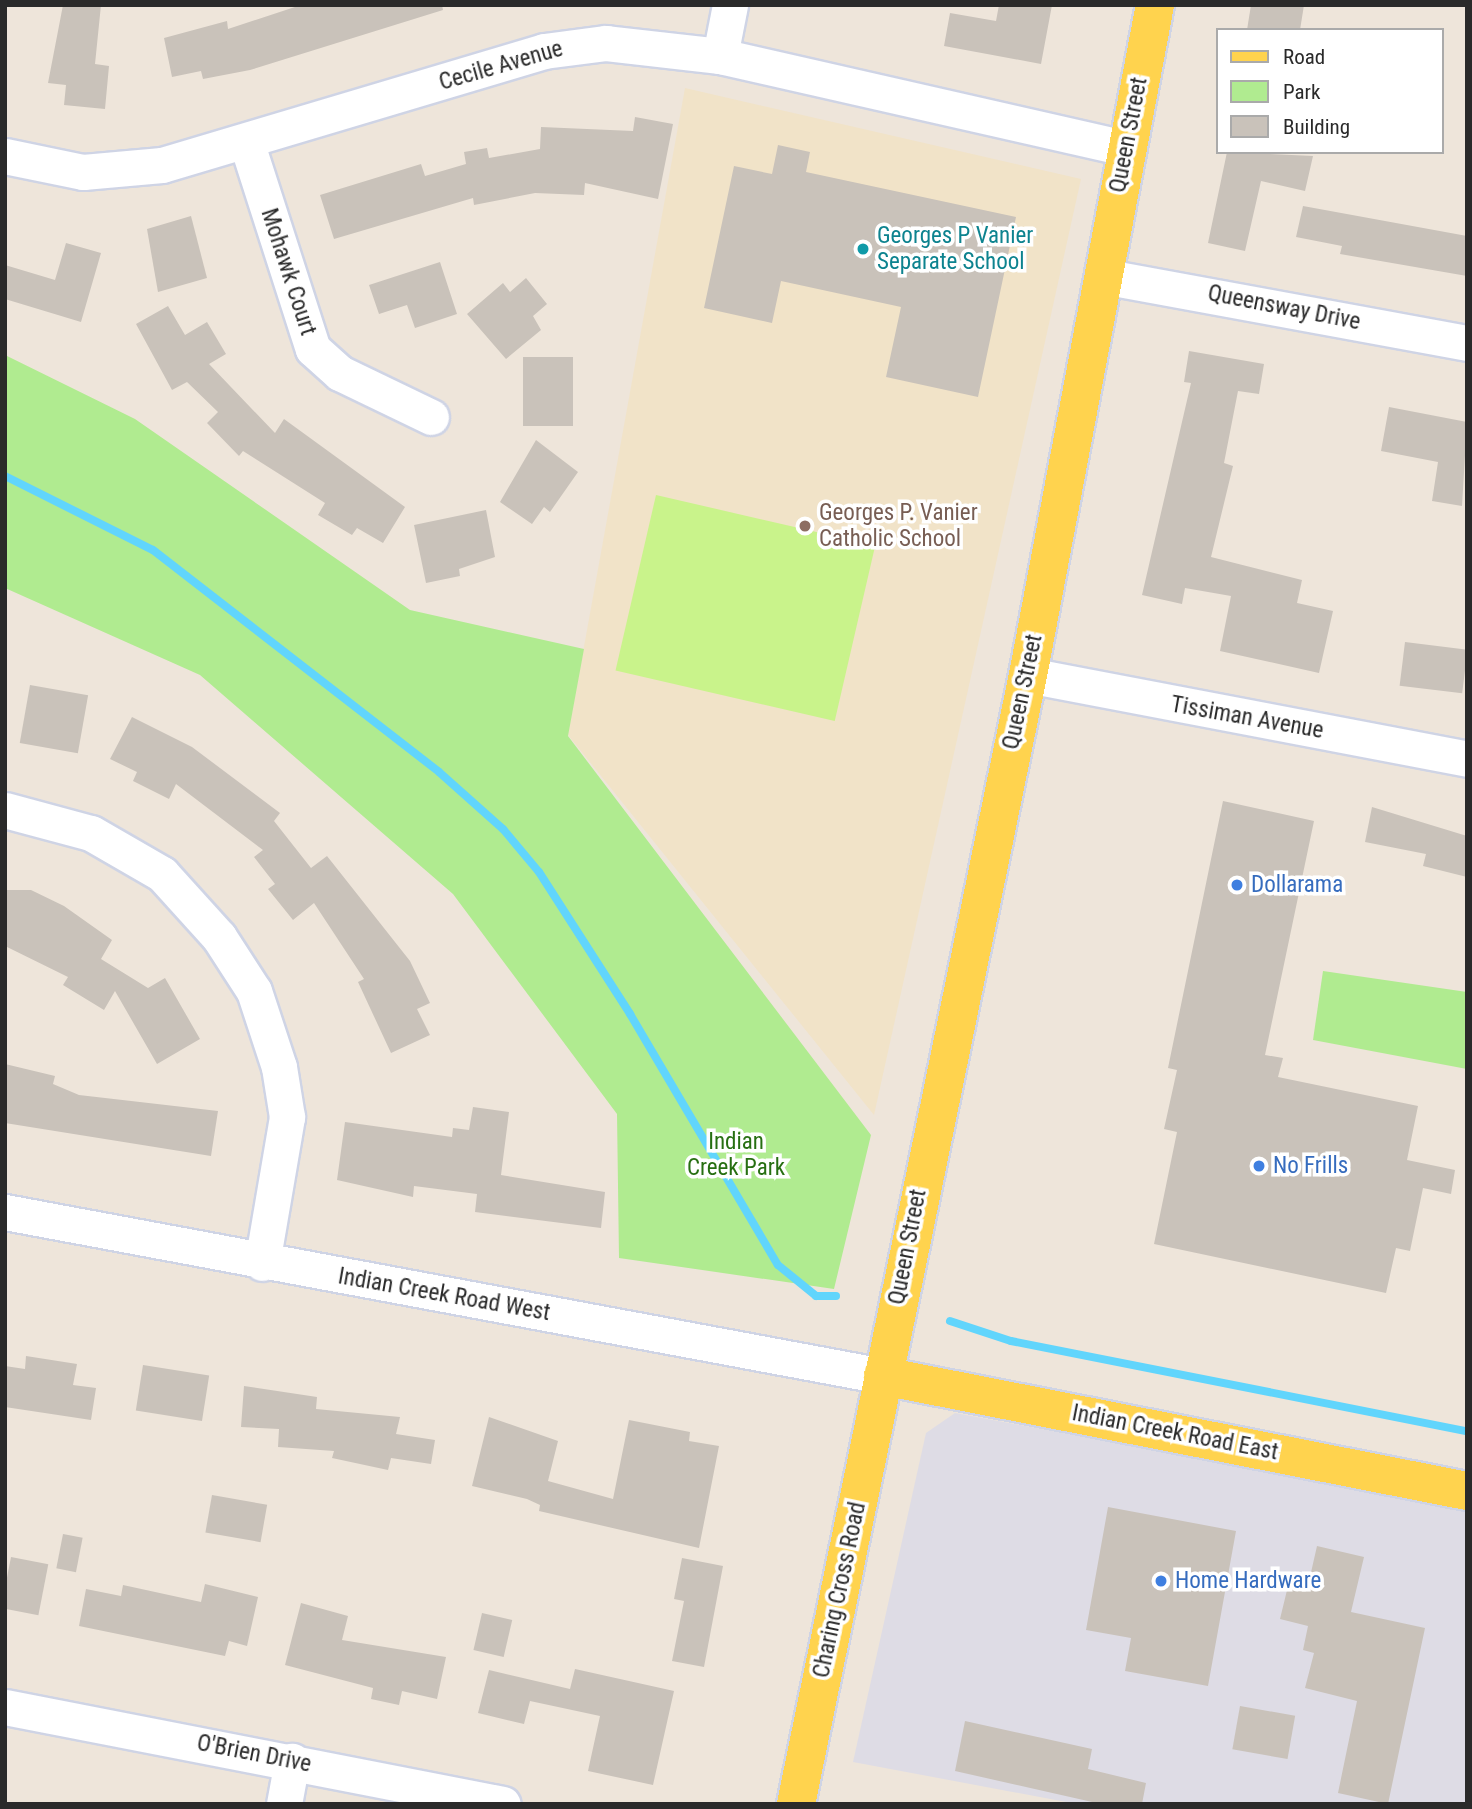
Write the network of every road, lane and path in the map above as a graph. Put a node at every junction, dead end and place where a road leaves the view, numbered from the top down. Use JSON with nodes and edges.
{"nodes":[{"id":1,"x":730,"y":5,"type":"edge"},
{"id":2,"x":1155,"y":5,"type":"edge"},
{"id":3,"x":720,"y":57,"type":"junction"},
{"id":4,"x":247,"y":144,"type":"junction"},
{"id":5,"x":1126,"y":148,"type":"junction"},
{"id":6,"x":5,"y":156,"type":"edge"},
{"id":7,"x":1102,"y":276,"type":"junction"},
{"id":8,"x":1467,"y":343,"type":"edge"},
{"id":9,"x":430,"y":417,"type":"dead end"},
{"id":10,"x":1028,"y":675,"type":"junction"},
{"id":11,"x":1467,"y":759,"type":"edge"},
{"id":12,"x":5,"y":810,"type":"edge"},
{"id":13,"x":5,"y":1212,"type":"edge"},
{"id":14,"x":262,"y":1263,"type":"junction"},
{"id":15,"x":883,"y":1376,"type":"junction"},
{"id":16,"x":1467,"y":1491,"type":"edge"},
{"id":17,"x":5,"y":1707,"type":"edge"},
{"id":18,"x":292,"y":1761,"type":"junction"},
{"id":19,"x":284,"y":1804,"type":"edge"},
{"id":20,"x":503,"y":1804,"type":"edge"},
{"id":21,"x":796,"y":1804,"type":"edge"}],
"edges":[{"from":1,"to":3,"type":"street"},
{"from":2,"to":5,"type":"main road","name":"Queen Street"},
{"from":3,"to":4,"type":"street","name":"Cecile Avenue"},
{"from":3,"to":5,"type":"street","name":"Cecile Avenue"},
{"from":4,"to":6,"type":"street","name":"Cecile Avenue"},
{"from":4,"to":9,"type":"street","name":"Mohawk Court"},
{"from":5,"to":7,"type":"main road","name":"Queen Street"},
{"from":7,"to":8,"type":"street","name":"Queensway Drive"},
{"from":7,"to":10,"type":"main road","name":"Queen Street"},
{"from":10,"to":11,"type":"street","name":"Tissiman Avenue"},
{"from":10,"to":15,"type":"main road","name":"Queen Street"},
{"from":12,"to":14,"type":"street"},
{"from":13,"to":14,"type":"street","name":"Indian Creek Road West"},
{"from":14,"to":15,"type":"street","name":"Indian Creek Road West"},
{"from":15,"to":16,"type":"main road","name":"Indian Creek Road East"},
{"from":15,"to":21,"type":"main road","name":"Charing Cross Road"},
{"from":17,"to":18,"type":"street","name":"O'Brien Drive"},
{"from":18,"to":19,"type":"street"},
{"from":18,"to":20,"type":"street","name":"O'Brien Drive"}]}
